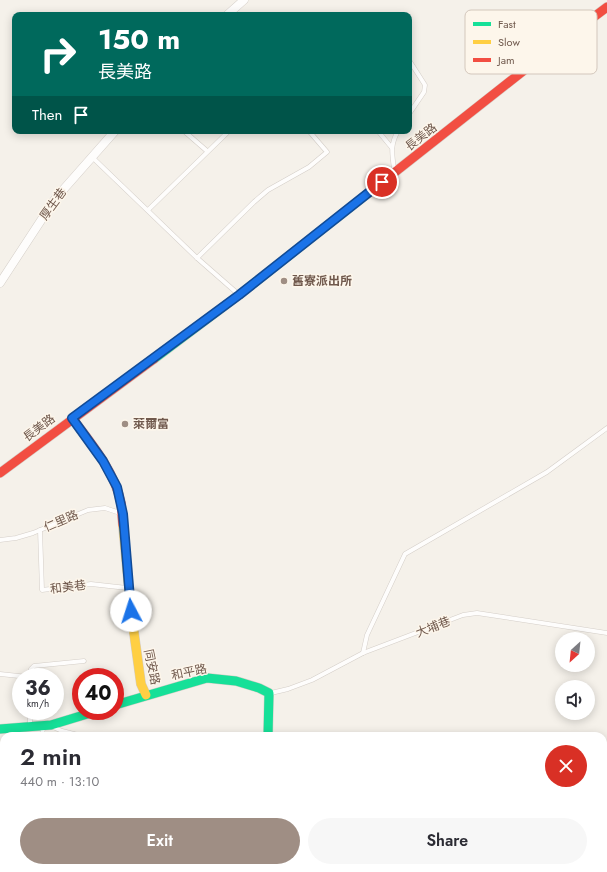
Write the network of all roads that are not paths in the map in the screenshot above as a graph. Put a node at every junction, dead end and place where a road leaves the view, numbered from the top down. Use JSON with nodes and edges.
{"nodes":[{"id":1,"x":244,"y":0,"type":"edge"},
{"id":2,"x":607,"y":7,"type":"edge"},
{"id":3,"x":230,"y":12,"type":"edge"},
{"id":4,"x":597,"y":14,"type":"edge"},
{"id":5,"x":412,"y":65,"type":"edge"},
{"id":6,"x":519,"y":74,"type":"edge"},
{"id":7,"x":412,"y":110,"type":"edge"},
{"id":8,"x":112,"y":134,"type":"edge"},
{"id":9,"x":187,"y":134,"type":"edge"},
{"id":10,"x":226,"y":134,"type":"edge"},
{"id":11,"x":312,"y":134,"type":"edge"},
{"id":12,"x":380,"y":134,"type":"edge"},
{"id":13,"x":396,"y":134,"type":"edge"},
{"id":14,"x":392,"y":148,"type":"junction"},
{"id":15,"x":207,"y":151,"type":"junction"},
{"id":16,"x":92,"y":157,"type":"junction"},
{"id":17,"x":394,"y":173,"type":"junction"},
{"id":18,"x":148,"y":210,"type":"junction"},
{"id":19,"x":197,"y":258,"type":"junction"},
{"id":20,"x":0,"y":283,"type":"edge"},
{"id":21,"x":239,"y":295,"type":"junction"},
{"id":22,"x":72,"y":418,"type":"junction"},
{"id":23,"x":607,"y":428,"type":"edge"},
{"id":24,"x":0,"y":473,"type":"edge"},
{"id":25,"x":123,"y":514,"type":"junction"},
{"id":26,"x":40,"y":530,"type":"junction"},
{"id":27,"x":0,"y":540,"type":"edge"},
{"id":28,"x":129,"y":589,"type":"junction"},
{"id":29,"x":607,"y":633,"type":"edge"},
{"id":30,"x":363,"y":653,"type":"junction"},
{"id":31,"x":84,"y":661,"type":"dead end"},
{"id":32,"x":32,"y":668,"type":"edge"},
{"id":33,"x":0,"y":674,"type":"edge"},
{"id":34,"x":12,"y":675,"type":"edge"},
{"id":35,"x":269,"y":693,"type":"junction"},
{"id":36,"x":146,"y":695,"type":"junction"},
{"id":37,"x":124,"y":702,"type":"edge"},
{"id":38,"x":30,"y":720,"type":"edge"},
{"id":39,"x":72,"y":720,"type":"edge"},
{"id":40,"x":30,"y":727,"type":"junction"},
{"id":41,"x":0,"y":728,"type":"edge"},
{"id":42,"x":45,"y":729,"type":"edge"},
{"id":43,"x":66,"y":732,"type":"edge"},
{"id":44,"x":268,"y":732,"type":"edge"}],
"edges":[{"from":1,"to":3,"type":"street"},
{"from":2,"to":4,"type":"main road","name":"長美路"},
{"from":5,"to":7,"type":"lane"},
{"from":6,"to":17,"type":"main road","name":"長美路"},
{"from":8,"to":16,"type":"street","name":"厚生巷"},
{"from":9,"to":15,"type":"lane"},
{"from":10,"to":15,"type":"lane"},
{"from":11,"to":19,"type":"lane"},
{"from":12,"to":14,"type":"lane"},
{"from":13,"to":14,"type":"lane"},
{"from":14,"to":17,"type":"lane"},
{"from":15,"to":18,"type":"lane"},
{"from":16,"to":18,"type":"lane"},
{"from":16,"to":20,"type":"street","name":"厚生巷"},
{"from":17,"to":21,"type":"main road","name":"長美路"},
{"from":18,"to":19,"type":"lane"},
{"from":19,"to":21,"type":"lane"},
{"from":21,"to":22,"type":"main road","name":"長美路"},
{"from":22,"to":24,"type":"main road","name":"長美路"},
{"from":22,"to":25,"type":"main road","name":"同安路"},
{"from":23,"to":30,"type":"lane"},
{"from":25,"to":26,"type":"lane","name":"仁里路"},
{"from":25,"to":28,"type":"main road","name":"同安路"},
{"from":26,"to":27,"type":"lane","name":"仁里路"},
{"from":26,"to":28,"type":"lane","name":"和美巷"},
{"from":28,"to":36,"type":"main road","name":"同安路"},
{"from":29,"to":30,"type":"lane","name":"大埔巷"},
{"from":30,"to":35,"type":"lane","name":"大埔巷"},
{"from":31,"to":32,"type":"lane"},
{"from":33,"to":34,"type":"lane"},
{"from":35,"to":36,"type":"main road","name":"和平路"},
{"from":35,"to":44,"type":"main road"},
{"from":36,"to":37,"type":"main road","name":"和平路"},
{"from":38,"to":40,"type":"lane"},
{"from":39,"to":42,"type":"main road"},
{"from":40,"to":41,"type":"main road"},
{"from":40,"to":42,"type":"main road"},
{"from":42,"to":43,"type":"lane"}]}
